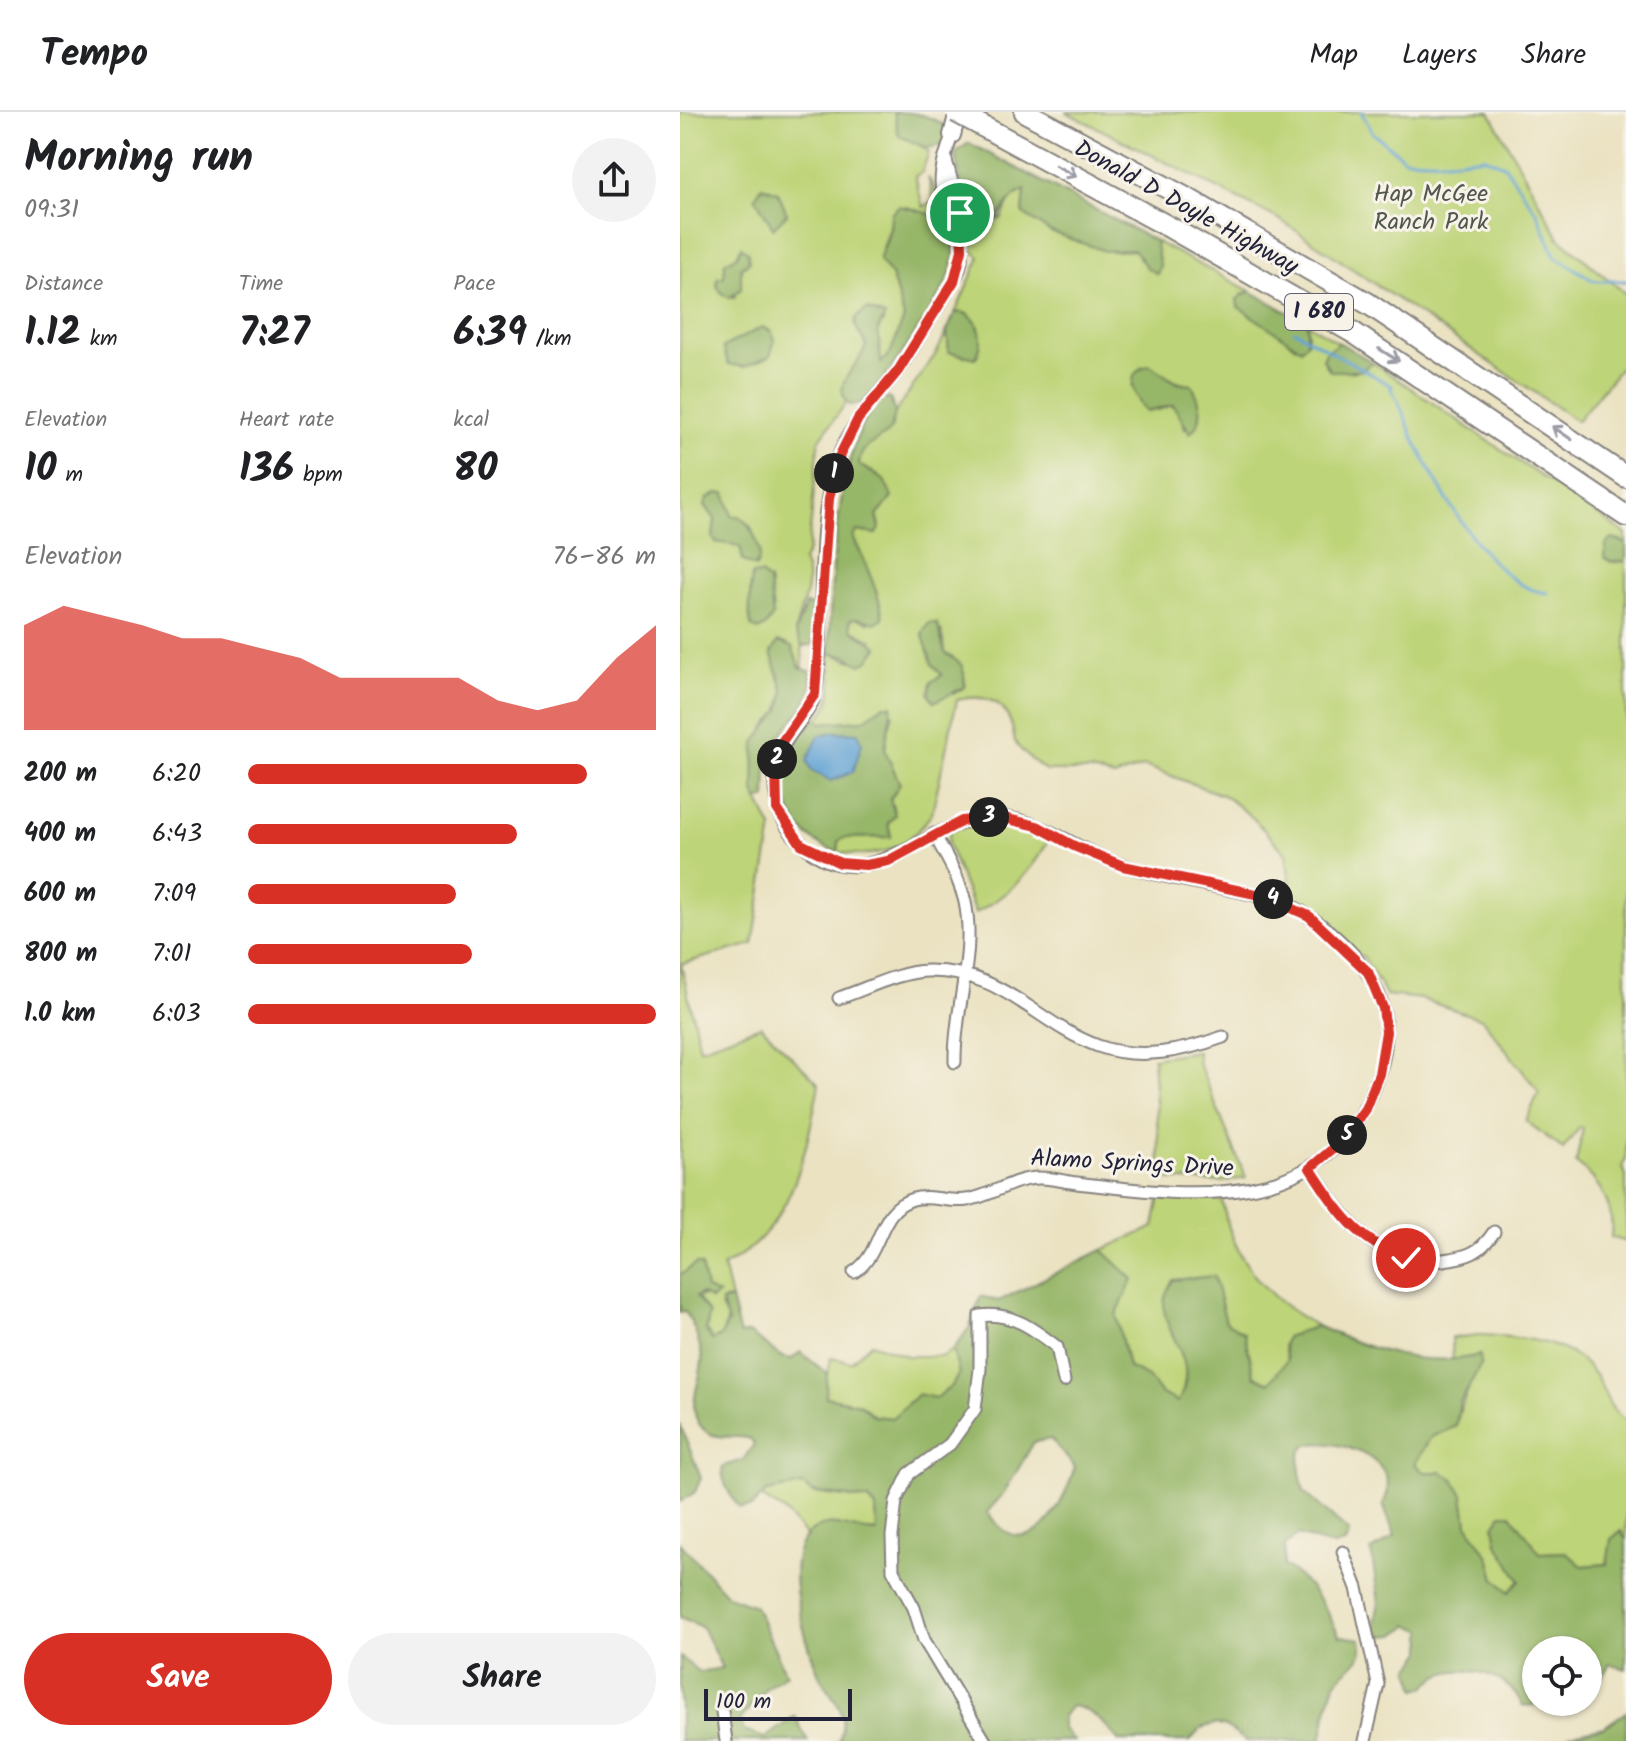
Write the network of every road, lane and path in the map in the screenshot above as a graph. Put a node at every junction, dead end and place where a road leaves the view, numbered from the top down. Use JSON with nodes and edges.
{"nodes":[{"id":1,"x":957,"y":112,"type":"edge"},
{"id":2,"x":1025,"y":112,"type":"edge"},
{"id":3,"x":952,"y":135,"type":"joint"},
{"id":4,"x":1626,"y":477,"type":"edge"},
{"id":5,"x":1626,"y":516,"type":"edge"},
{"id":6,"x":934,"y":834,"type":"junction"},
{"id":7,"x":963,"y":976,"type":"junction"},
{"id":8,"x":839,"y":998,"type":"dead end"},
{"id":9,"x":1223,"y":1037,"type":"dead end"},
{"id":10,"x":955,"y":1062,"type":"dead end"},
{"id":11,"x":1310,"y":1168,"type":"junction"},
{"id":12,"x":1494,"y":1232,"type":"dead end"},
{"id":13,"x":854,"y":1272,"type":"dead end"},
{"id":14,"x":1064,"y":1381,"type":"dead end"},
{"id":15,"x":1343,"y":1552,"type":"dead end"},
{"id":16,"x":721,"y":1704,"type":"dead end"},
{"id":17,"x":726,"y":1741,"type":"edge"},
{"id":18,"x":985,"y":1741,"type":"edge"},
{"id":19,"x":1365,"y":1741,"type":"edge"}],
"edges":[{"from":1,"to":3,"type":"street"},
{"from":1,"to":5,"type":"highway","name":"Donald D Doyle Highway","number":"I 680","one_way":true,"bridge":true},
{"from":4,"to":2,"type":"highway","name":"Donald D Doyle Highway","number":"I 680","one_way":true},
{"from":3,"to":6,"type":"street","name":"Alamo Springs Drive"},
{"from":6,"to":7,"type":"street"},
{"from":6,"to":11,"type":"street","name":"Alamo Springs Drive"},
{"from":7,"to":8,"type":"street"},
{"from":7,"to":9,"type":"street"},
{"from":7,"to":10,"type":"street"},
{"from":11,"to":12,"type":"street"},
{"from":11,"to":13,"type":"street","name":"Alamo Springs Drive"},
{"from":14,"to":18,"type":"street"},
{"from":15,"to":19,"type":"street"},
{"from":16,"to":17,"type":"street"}]}
